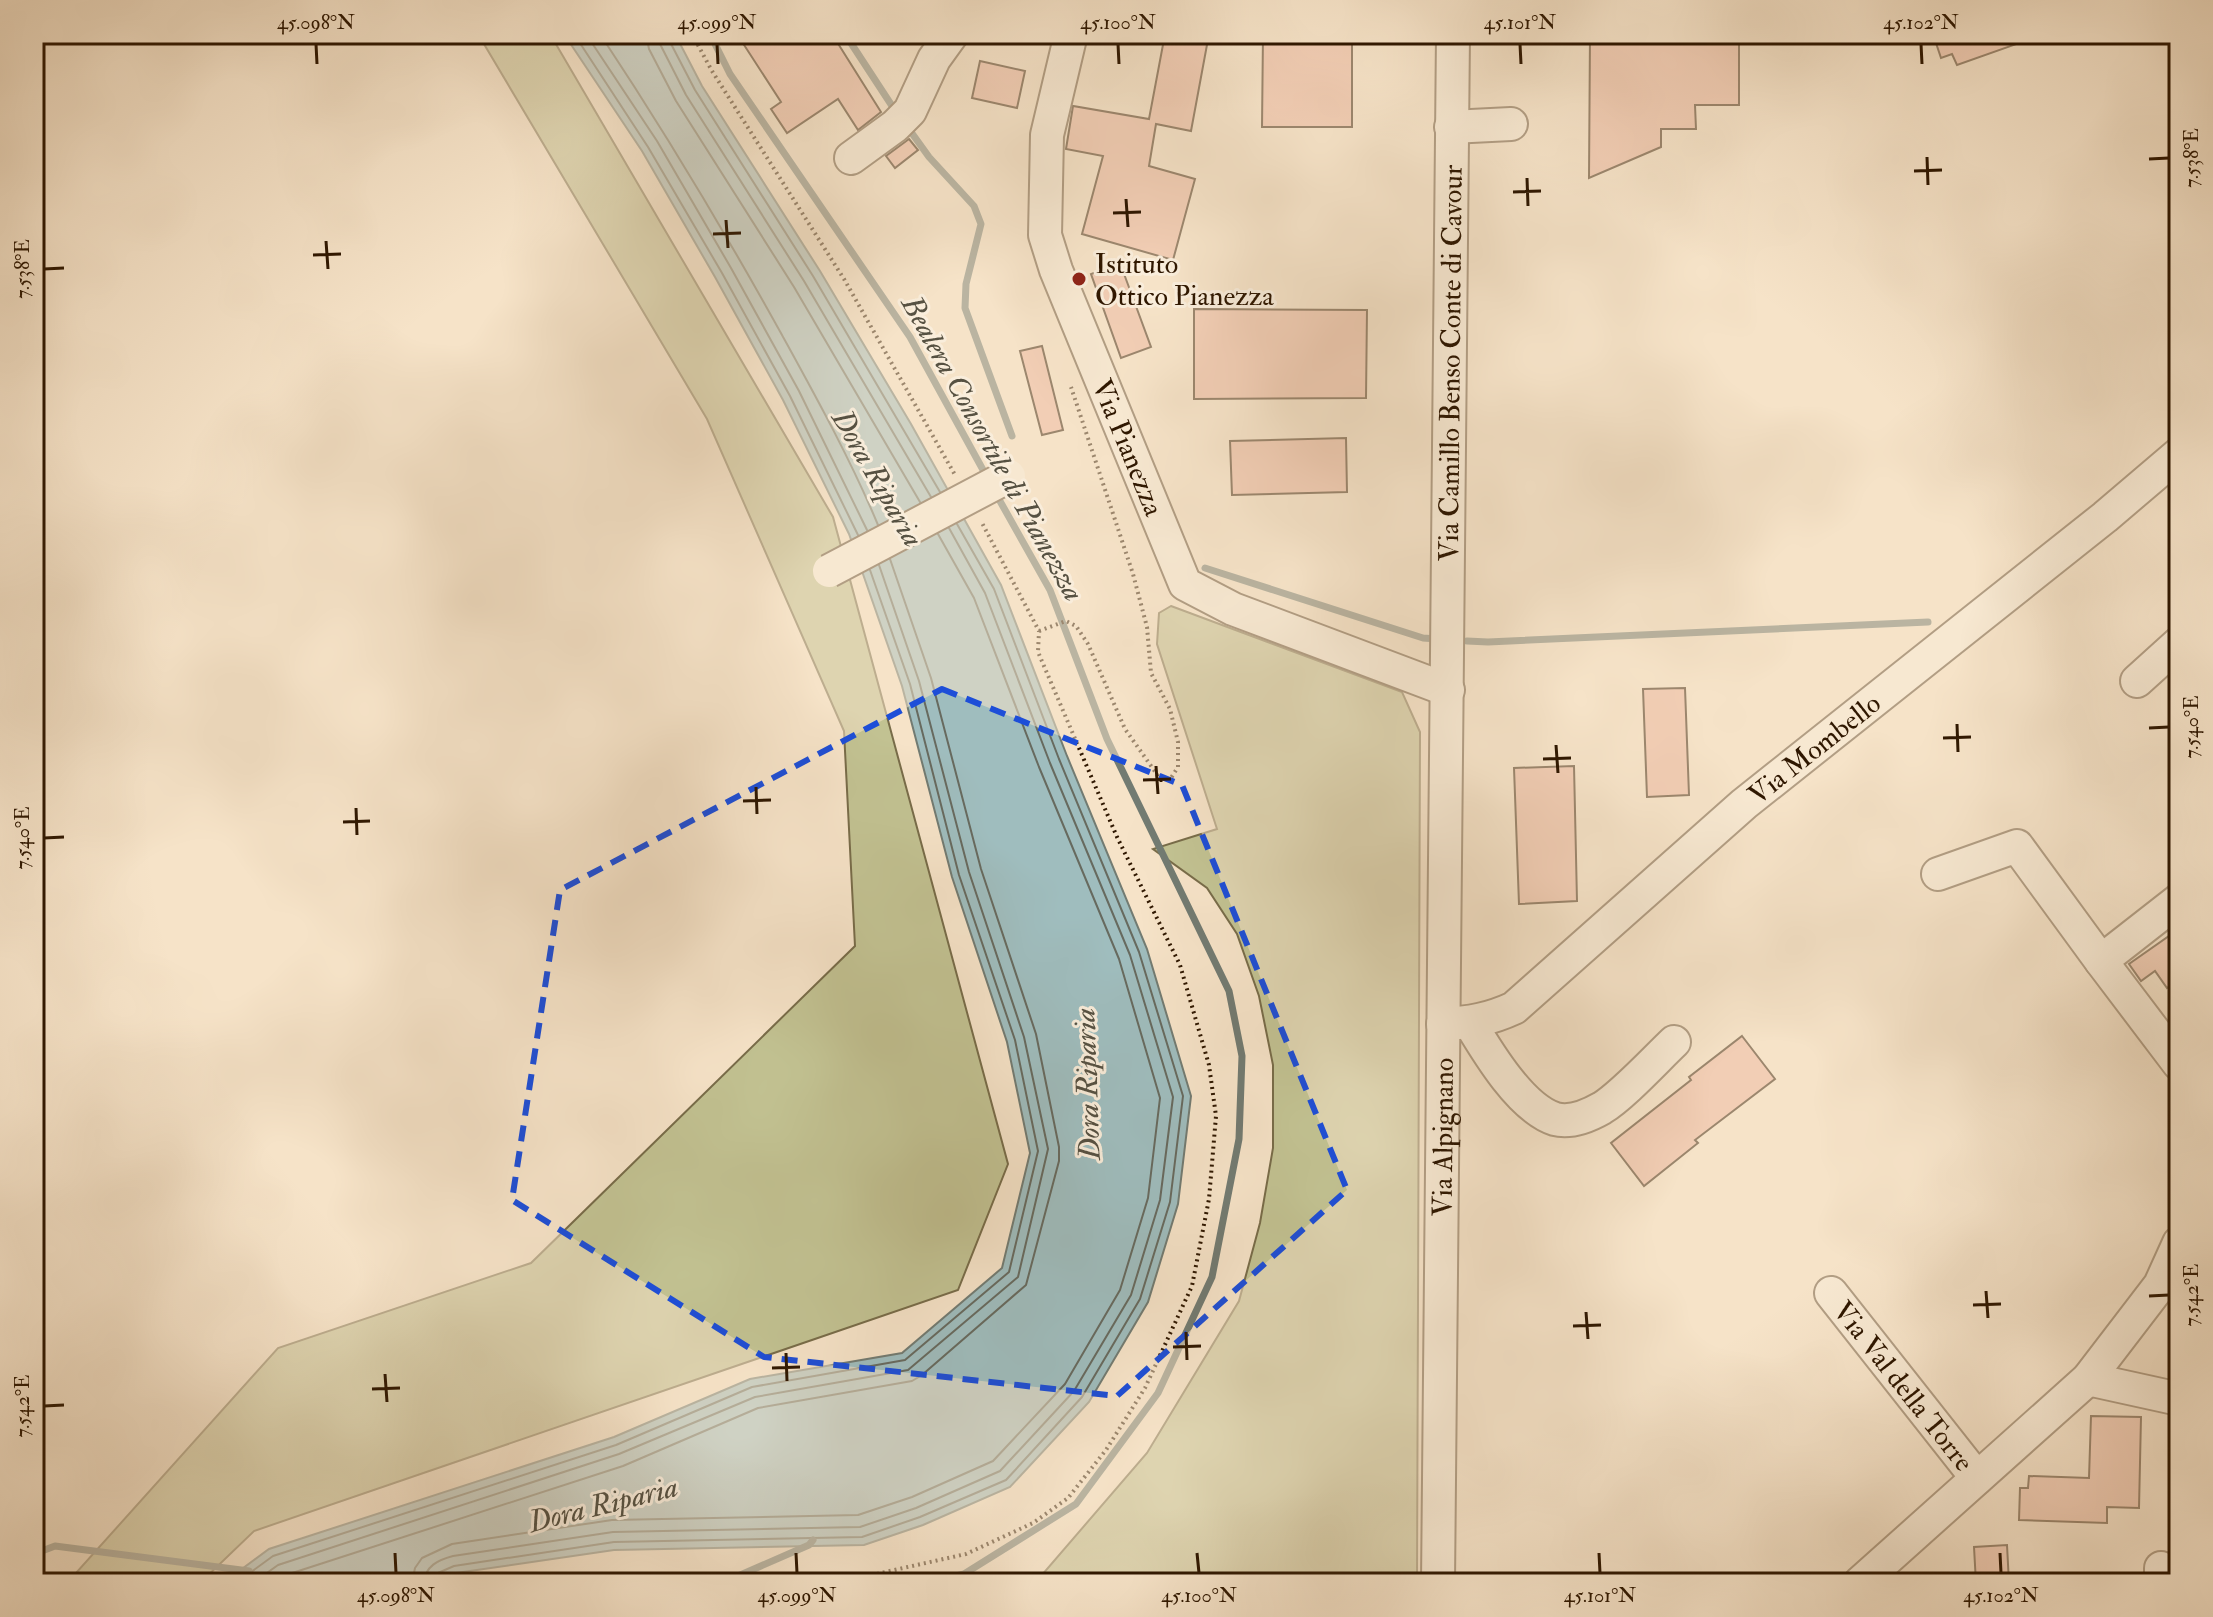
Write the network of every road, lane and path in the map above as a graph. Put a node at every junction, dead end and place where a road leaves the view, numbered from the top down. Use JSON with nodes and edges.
{"nodes":[{"id":1,"x":692,"y":34,"type":"edge"},
{"id":2,"x":952,"y":34,"type":"edge"},
{"id":3,"x":1453,"y":34,"type":"edge"},
{"id":4,"x":1065,"y":40,"type":"edge"},
{"id":5,"x":1511,"y":124,"type":"dead end"},
{"id":6,"x":1451,"y":127,"type":"junction"},
{"id":7,"x":851,"y":158,"type":"dead end"},
{"id":8,"x":1071,"y":386,"type":"dead end"},
{"id":9,"x":2179,"y":454,"type":"edge"},
{"id":10,"x":1009,"y":476,"type":"dead end"},
{"id":11,"x":958,"y":480,"type":"dead end"},
{"id":12,"x":981,"y":521,"type":"dead end"},
{"id":13,"x":829,"y":571,"type":"dead end"},
{"id":14,"x":1039,"y":631,"type":"junction"},
{"id":15,"x":2179,"y":643,"type":"edge"},
{"id":16,"x":2137,"y":681,"type":"dead end"},
{"id":17,"x":1448,"y":690,"type":"junction"},
{"id":18,"x":1938,"y":874,"type":"dead end"},
{"id":19,"x":2179,"y":900,"type":"edge"},
{"id":20,"x":2101,"y":961,"type":"junction"},
{"id":21,"x":1456,"y":1024,"type":"junction"},
{"id":22,"x":1674,"y":1042,"type":"dead end"},
{"id":23,"x":2179,"y":1064,"type":"edge"},
{"id":24,"x":2179,"y":1243,"type":"edge"},
{"id":25,"x":1831,"y":1293,"type":"dead end"},
{"id":26,"x":2088,"y":1379,"type":"junction"},
{"id":27,"x":2179,"y":1399,"type":"edge"},
{"id":28,"x":1977,"y":1478,"type":"junction"},
{"id":29,"x":836,"y":1583,"type":"edge"},
{"id":30,"x":1438,"y":1583,"type":"edge"},
{"id":31,"x":1860,"y":1583,"type":"edge"}],
"edges":[{"from":1,"to":11,"type":"path"},
{"from":2,"to":7,"type":"street"},
{"from":3,"to":6,"type":"street","name":"Via Camillo Benso Conte di Cavour"},
{"from":4,"to":17,"type":"street","name":"Via Pianezza"},
{"from":5,"to":6,"type":"street"},
{"from":6,"to":17,"type":"street","name":"Via Camillo Benso Conte di Cavour"},
{"from":8,"to":14,"type":"path"},
{"from":9,"to":21,"type":"street","name":"Via Mombello"},
{"from":10,"to":13,"type":"street","bridge":true},
{"from":12,"to":14,"type":"path"},
{"from":14,"to":29,"type":"path"},
{"from":15,"to":16,"type":"street"},
{"from":17,"to":21,"type":"street","name":"Via Alpignano"},
{"from":18,"to":20,"type":"street"},
{"from":19,"to":20,"type":"street"},
{"from":20,"to":23,"type":"street"},
{"from":21,"to":22,"type":"street"},
{"from":21,"to":30,"type":"street","name":"Via Alpignano"},
{"from":24,"to":26,"type":"street","name":"Via Val della Torre"},
{"from":25,"to":28,"type":"street","name":"Via Val della Torre"},
{"from":26,"to":27,"type":"street"},
{"from":26,"to":28,"type":"street","name":"Via Val della Torre"},
{"from":28,"to":31,"type":"street","name":"Via Val della Torre"}]}
